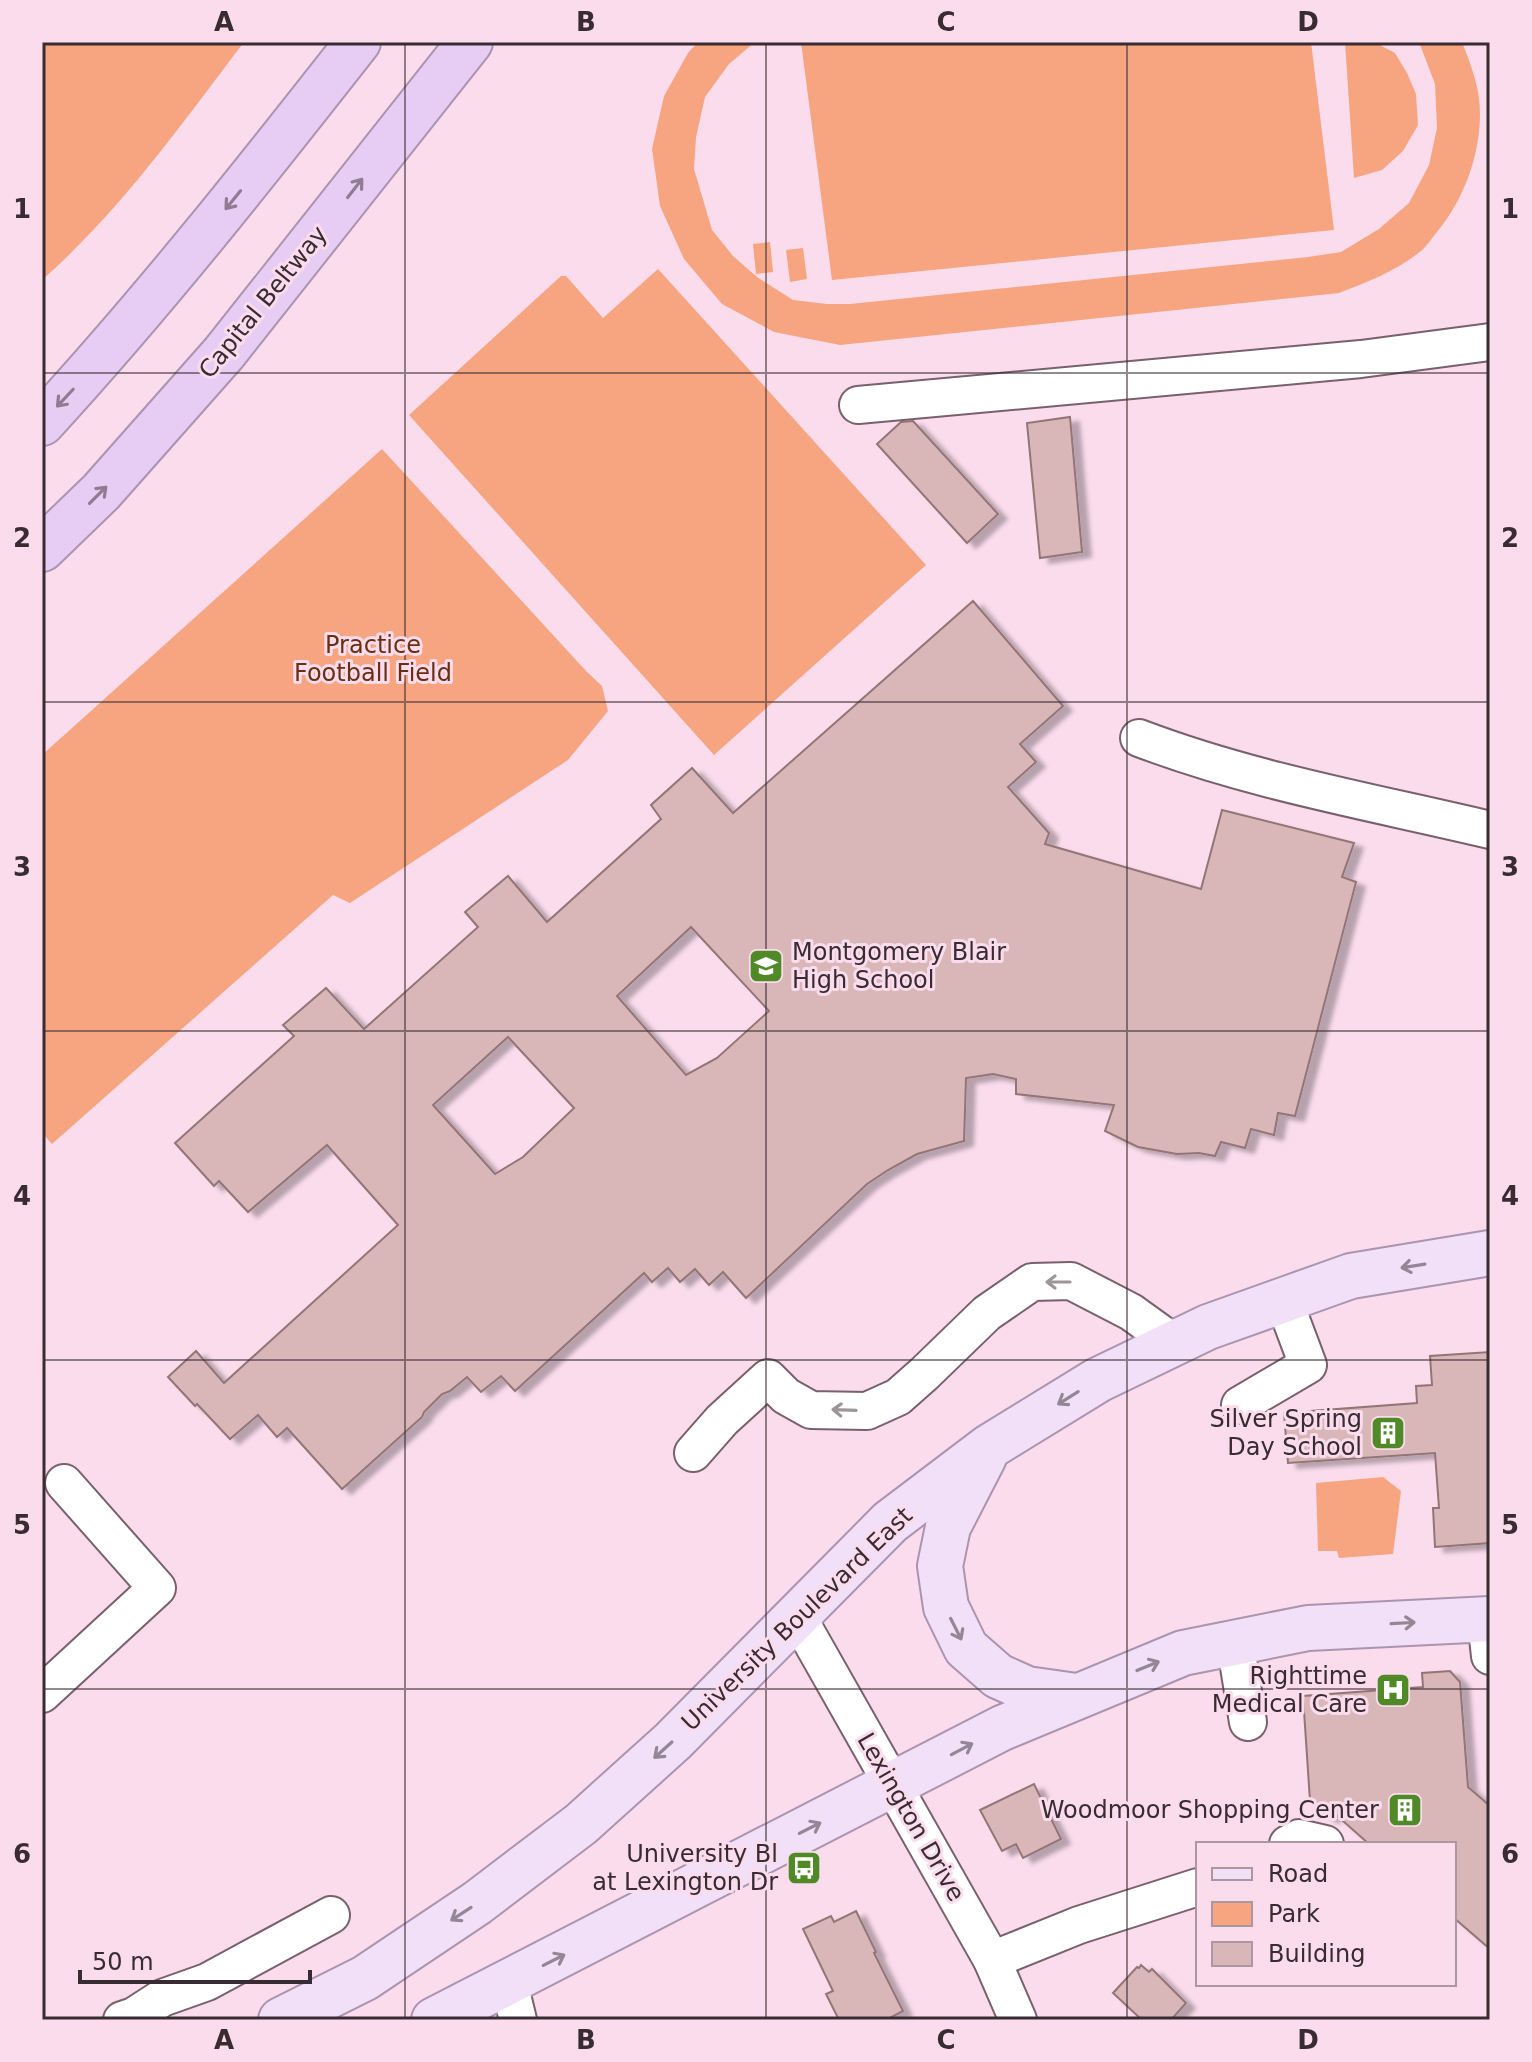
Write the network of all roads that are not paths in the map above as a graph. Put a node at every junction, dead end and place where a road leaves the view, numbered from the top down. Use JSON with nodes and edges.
{"nodes":[{"id":1,"x":345,"y":42,"type":"edge"},
{"id":2,"x":358,"y":42,"type":"edge"},
{"id":3,"x":470,"y":42,"type":"edge"},
{"id":4,"x":282,"y":139,"type":"junction"},
{"id":5,"x":1490,"y":342,"type":"edge"},
{"id":6,"x":858,"y":405,"type":"dead end"},
{"id":7,"x":42,"y":423,"type":"edge"},
{"id":8,"x":42,"y":549,"type":"edge"},
{"id":9,"x":1139,"y":738,"type":"dead end"},
{"id":10,"x":1488,"y":830,"type":"edge"},
{"id":11,"x":1490,"y":1253,"type":"edge"},
{"id":12,"x":1101,"y":1282,"type":"dead end"},
{"id":13,"x":1284,"y":1301,"type":"junction"},
{"id":14,"x":1125,"y":1309,"type":"junction"},
{"id":15,"x":1174,"y":1343,"type":"junction"},
{"id":16,"x":1240,"y":1405,"type":"dead end"},
{"id":17,"x":989,"y":1447,"type":"junction"},
{"id":18,"x":693,"y":1453,"type":"dead end"},
{"id":19,"x":64,"y":1483,"type":"dead end"},
{"id":20,"x":797,"y":1616,"type":"junction"},
{"id":21,"x":1489,"y":1631,"type":"edge"},
{"id":22,"x":1235,"y":1642,"type":"junction"},
{"id":23,"x":42,"y":1694,"type":"edge"},
{"id":24,"x":1076,"y":1696,"type":"junction"},
{"id":25,"x":1248,"y":1722,"type":"dead end"},
{"id":26,"x":892,"y":1785,"type":"junction"},
{"id":27,"x":1292,"y":1842,"type":"edge"},
{"id":28,"x":1316,"y":1842,"type":"edge"},
{"id":29,"x":1196,"y":1888,"type":"edge"},
{"id":30,"x":331,"y":1915,"type":"dead end"},
{"id":31,"x":992,"y":1960,"type":"junction"},
{"id":32,"x":514,"y":2001,"type":"edge"},
{"id":33,"x":122,"y":2020,"type":"edge"},
{"id":34,"x":281,"y":2020,"type":"edge"},
{"id":35,"x":434,"y":2020,"type":"edge"},
{"id":36,"x":1018,"y":2020,"type":"edge"}],
"edges":[{"from":1,"to":4,"type":"highway"},
{"from":2,"to":4,"type":"highway"},
{"from":8,"to":3,"type":"highway","name":"Capital Beltway","one_way":true},
{"from":4,"to":7,"type":"highway","one_way":true},
{"from":5,"to":6,"type":"street"},
{"from":9,"to":10,"type":"street"},
{"from":11,"to":13,"type":"main road","name":"University Boulevard East","one_way":true},
{"from":12,"to":14,"type":"street"},
{"from":13,"to":15,"type":"main road","name":"University Boulevard East"},
{"from":13,"to":16,"type":"street"},
{"from":14,"to":15,"type":"street"},
{"from":14,"to":18,"type":"street","one_way":true},
{"from":15,"to":17,"type":"main road","name":"University Boulevard East","one_way":true},
{"from":17,"to":20,"type":"main road","name":"University Boulevard East"},
{"from":17,"to":24,"type":"main road","one_way":true},
{"from":19,"to":23,"type":"street"},
{"from":20,"to":26,"type":"street","name":"Lexington Drive"},
{"from":20,"to":34,"type":"main road","name":"University Boulevard East","one_way":true},
{"from":22,"to":21,"type":"main road","one_way":true},
{"from":24,"to":22,"type":"main road","one_way":true},
{"from":22,"to":25,"type":"street"},
{"from":26,"to":24,"type":"main road","one_way":true},
{"from":26,"to":31,"type":"street","name":"Lexington Drive"},
{"from":32,"to":26,"type":"main road","one_way":true},
{"from":27,"to":28,"type":"street"},
{"from":29,"to":31,"type":"street"},
{"from":30,"to":33,"type":"street"},
{"from":31,"to":36,"type":"street","name":"Lexington Drive"},
{"from":32,"to":35,"type":"main road"}]}
